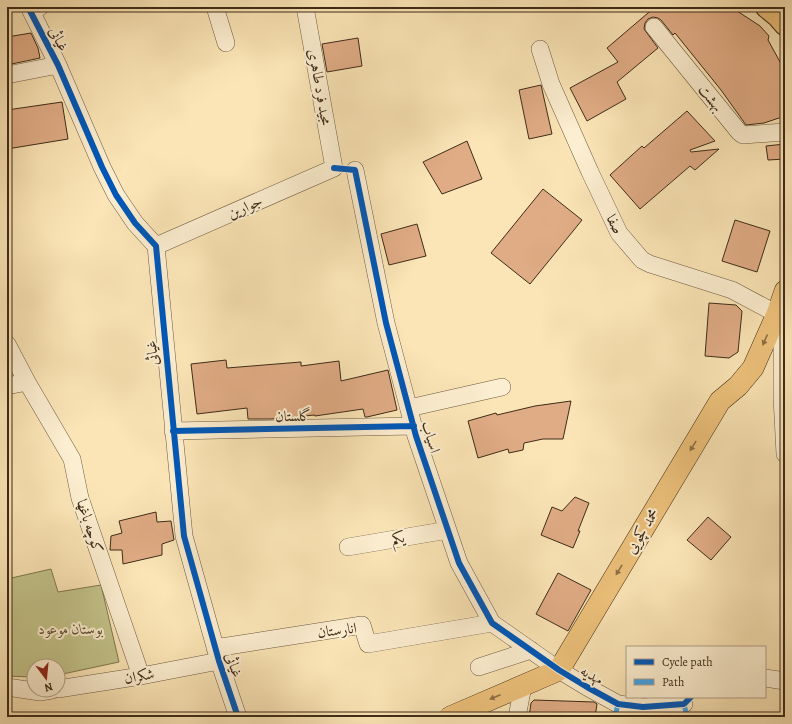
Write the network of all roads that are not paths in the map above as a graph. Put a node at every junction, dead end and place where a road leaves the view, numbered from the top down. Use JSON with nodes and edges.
{"nodes":[{"id":1,"x":215,"y":7,"type":"edge"},
{"id":2,"x":305,"y":7,"type":"edge"},
{"id":3,"x":767,"y":7,"type":"edge"},
{"id":4,"x":35,"y":9,"type":"edge"},
{"id":5,"x":785,"y":24,"type":"edge"},
{"id":6,"x":654,"y":27,"type":"dead end"},
{"id":7,"x":226,"y":43,"type":"dead end"},
{"id":8,"x":540,"y":48,"type":"dead end"},
{"id":9,"x":58,"y":65,"type":"junction"},
{"id":10,"x":7,"y":76,"type":"edge"},
{"id":11,"x":785,"y":132,"type":"edge"},
{"id":12,"x":334,"y":168,"type":"joint"},
{"id":13,"x":355,"y":170,"type":"dead end"},
{"id":14,"x":156,"y":246,"type":"junction"},
{"id":15,"x":785,"y":291,"type":"edge"},
{"id":16,"x":776,"y":314,"type":"junction"},
{"id":17,"x":785,"y":336,"type":"edge"},
{"id":18,"x":7,"y":344,"type":"edge"},
{"id":19,"x":27,"y":382,"type":"junction"},
{"id":20,"x":7,"y":386,"type":"edge"},
{"id":21,"x":502,"y":387,"type":"dead end"},
{"id":22,"x":783,"y":397,"type":"edge"},
{"id":23,"x":409,"y":408,"type":"junction"},
{"id":24,"x":414,"y":426,"type":"junction"},
{"id":25,"x":173,"y":431,"type":"junction"},
{"id":26,"x":785,"y":454,"type":"edge"},
{"id":27,"x":448,"y":530,"type":"junction"},
{"id":28,"x":348,"y":547,"type":"dead end"},
{"id":29,"x":492,"y":623,"type":"junction"},
{"id":30,"x":531,"y":650,"type":"junction"},
{"id":31,"x":217,"y":655,"type":"junction"},
{"id":32,"x":479,"y":667,"type":"dead end"},
{"id":33,"x":559,"y":670,"type":"junction"},
{"id":34,"x":141,"y":676,"type":"junction"},
{"id":35,"x":766,"y":678,"type":"edge"},
{"id":36,"x":785,"y":681,"type":"edge"},
{"id":37,"x":523,"y":686,"type":"junction"},
{"id":38,"x":7,"y":687,"type":"edge"},
{"id":39,"x":66,"y":688,"type":"edge"},
{"id":40,"x":26,"y":690,"type":"edge"},
{"id":41,"x":687,"y":706,"type":"edge"},
{"id":42,"x":617,"y":711,"type":"edge"},
{"id":43,"x":238,"y":717,"type":"edge"},
{"id":44,"x":450,"y":717,"type":"edge"},
{"id":45,"x":517,"y":717,"type":"edge"}],
"edges":[{"from":1,"to":7,"type":"street"},
{"from":2,"to":12,"type":"street","name":"مجید فرد طاهری"},
{"from":3,"to":5,"type":"highway"},
{"from":4,"to":9,"type":"street","name":"غیاثی"},
{"from":6,"to":11,"type":"street","name":"بهشت"},
{"from":8,"to":16,"type":"street","name":"صفا"},
{"from":9,"to":10,"type":"street"},
{"from":9,"to":14,"type":"street","name":"غیاثی"},
{"from":12,"to":14,"type":"street","name":"جوارین"},
{"from":13,"to":23,"type":"street","name":"اسیاب"},
{"from":14,"to":25,"type":"street","name":"غیاثی"},
{"from":15,"to":16,"type":"main road","name":"محمد کچویی"},
{"from":16,"to":33,"type":"main road","name":"محمد کچویی","one_way":true},
{"from":17,"to":22,"type":"street"},
{"from":18,"to":19,"type":"street","name":"کوچه باغها"},
{"from":19,"to":20,"type":"street"},
{"from":19,"to":34,"type":"street","name":"کوچه باغها"},
{"from":21,"to":23,"type":"street"},
{"from":22,"to":26,"type":"street"},
{"from":23,"to":24,"type":"street","name":"اسیاب"},
{"from":24,"to":25,"type":"street","name":"گلستان"},
{"from":24,"to":27,"type":"street","name":"اسیاب"},
{"from":25,"to":31,"type":"street","name":"غیاثی"},
{"from":27,"to":28,"type":"street","name":"یکم"},
{"from":27,"to":29,"type":"street","name":"اسیاب"},
{"from":29,"to":30,"type":"street","name":"اسیاب"},
{"from":29,"to":31,"type":"street","name":"انارستان"},
{"from":30,"to":32,"type":"street"},
{"from":30,"to":33,"type":"street","name":"اسیاب"},
{"from":31,"to":34,"type":"street","name":"شکران"},
{"from":31,"to":43,"type":"street","name":"غیاثی"},
{"from":33,"to":37,"type":"main road"},
{"from":33,"to":42,"type":"street","name":"مهدیه"},
{"from":34,"to":39,"type":"street","name":"شکران"},
{"from":35,"to":36,"type":"street"},
{"from":37,"to":44,"type":"main road","one_way":true},
{"from":37,"to":45,"type":"street"},
{"from":38,"to":40,"type":"street"},
{"from":41,"to":42,"type":"street","name":"مهدیه"}]}
